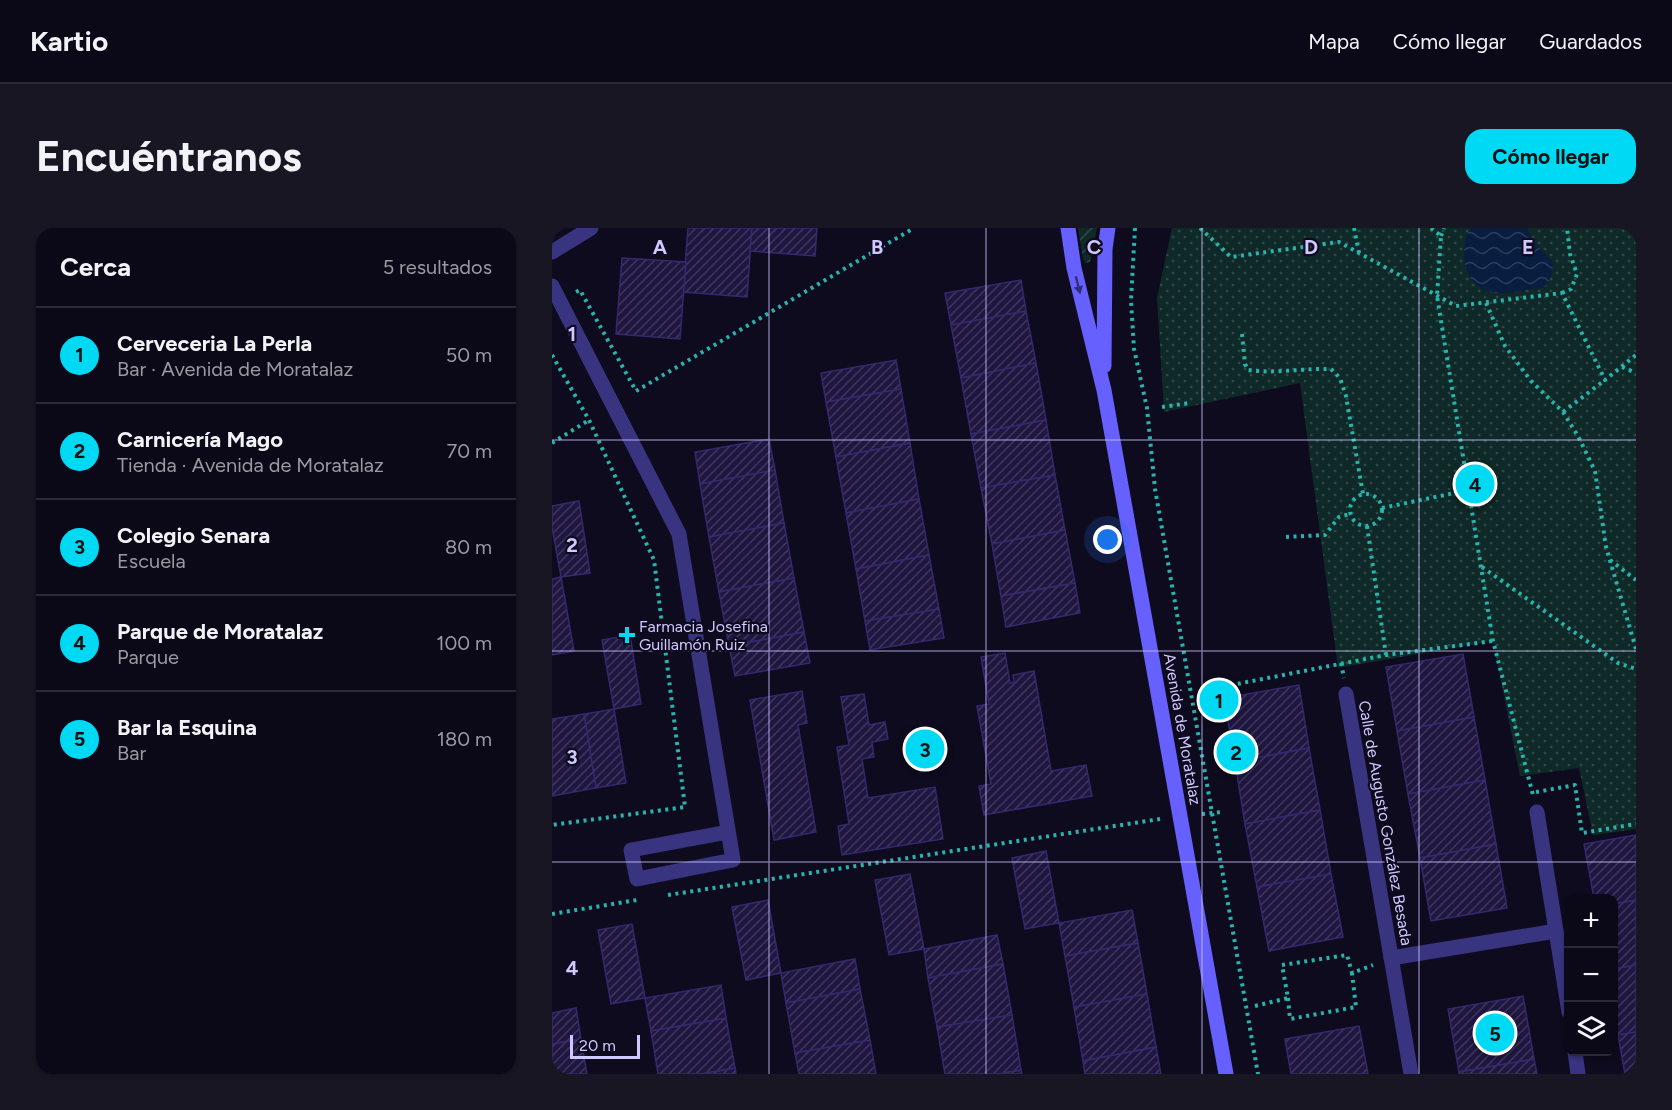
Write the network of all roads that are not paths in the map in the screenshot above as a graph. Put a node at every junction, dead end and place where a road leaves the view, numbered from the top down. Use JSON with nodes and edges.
{"nodes":[{"id":1,"x":591,"y":228,"type":"edge"},
{"id":2,"x":1068,"y":228,"type":"edge"},
{"id":3,"x":1108,"y":228,"type":"edge"},
{"id":4,"x":552,"y":252,"type":"edge"},
{"id":5,"x":552,"y":286,"type":"edge"},
{"id":6,"x":1104,"y":390,"type":"junction"},
{"id":7,"x":1346,"y":694,"type":"dead end"},
{"id":8,"x":1538,"y":812,"type":"road end"},
{"id":9,"x":728,"y":832,"type":"junction"},
{"id":10,"x":1556,"y":932,"type":"junction"},
{"id":11,"x":1391,"y":958,"type":"junction"},
{"id":12,"x":1568,"y":1002,"type":"edge"},
{"id":13,"x":1576,"y":1056,"type":"edge"},
{"id":14,"x":1226,"y":1074,"type":"edge"},
{"id":15,"x":1411,"y":1074,"type":"edge"},
{"id":16,"x":1578,"y":1074,"type":"edge"}],
"edges":[{"from":1,"to":4,"type":"street"},
{"from":2,"to":6,"type":"main road","name":"Avenida de Moratalaz","one_way":true},
{"from":3,"to":6,"type":"main road","name":"Avenida de Moratalaz"},
{"from":5,"to":9,"type":"street"},
{"from":6,"to":14,"type":"main road","name":"Avenida de Moratalaz"},
{"from":7,"to":11,"type":"street","name":"Calle de Augusto González Besada"},
{"from":8,"to":10,"type":"street"},
{"from":9,"to":9,"type":"street"},
{"from":10,"to":11,"type":"street","name":"Calle de Augusto González Besada"},
{"from":10,"to":12,"type":"street"},
{"from":11,"to":15,"type":"street","name":"Calle de Augusto González Besada"},
{"from":13,"to":16,"type":"street"}]}
